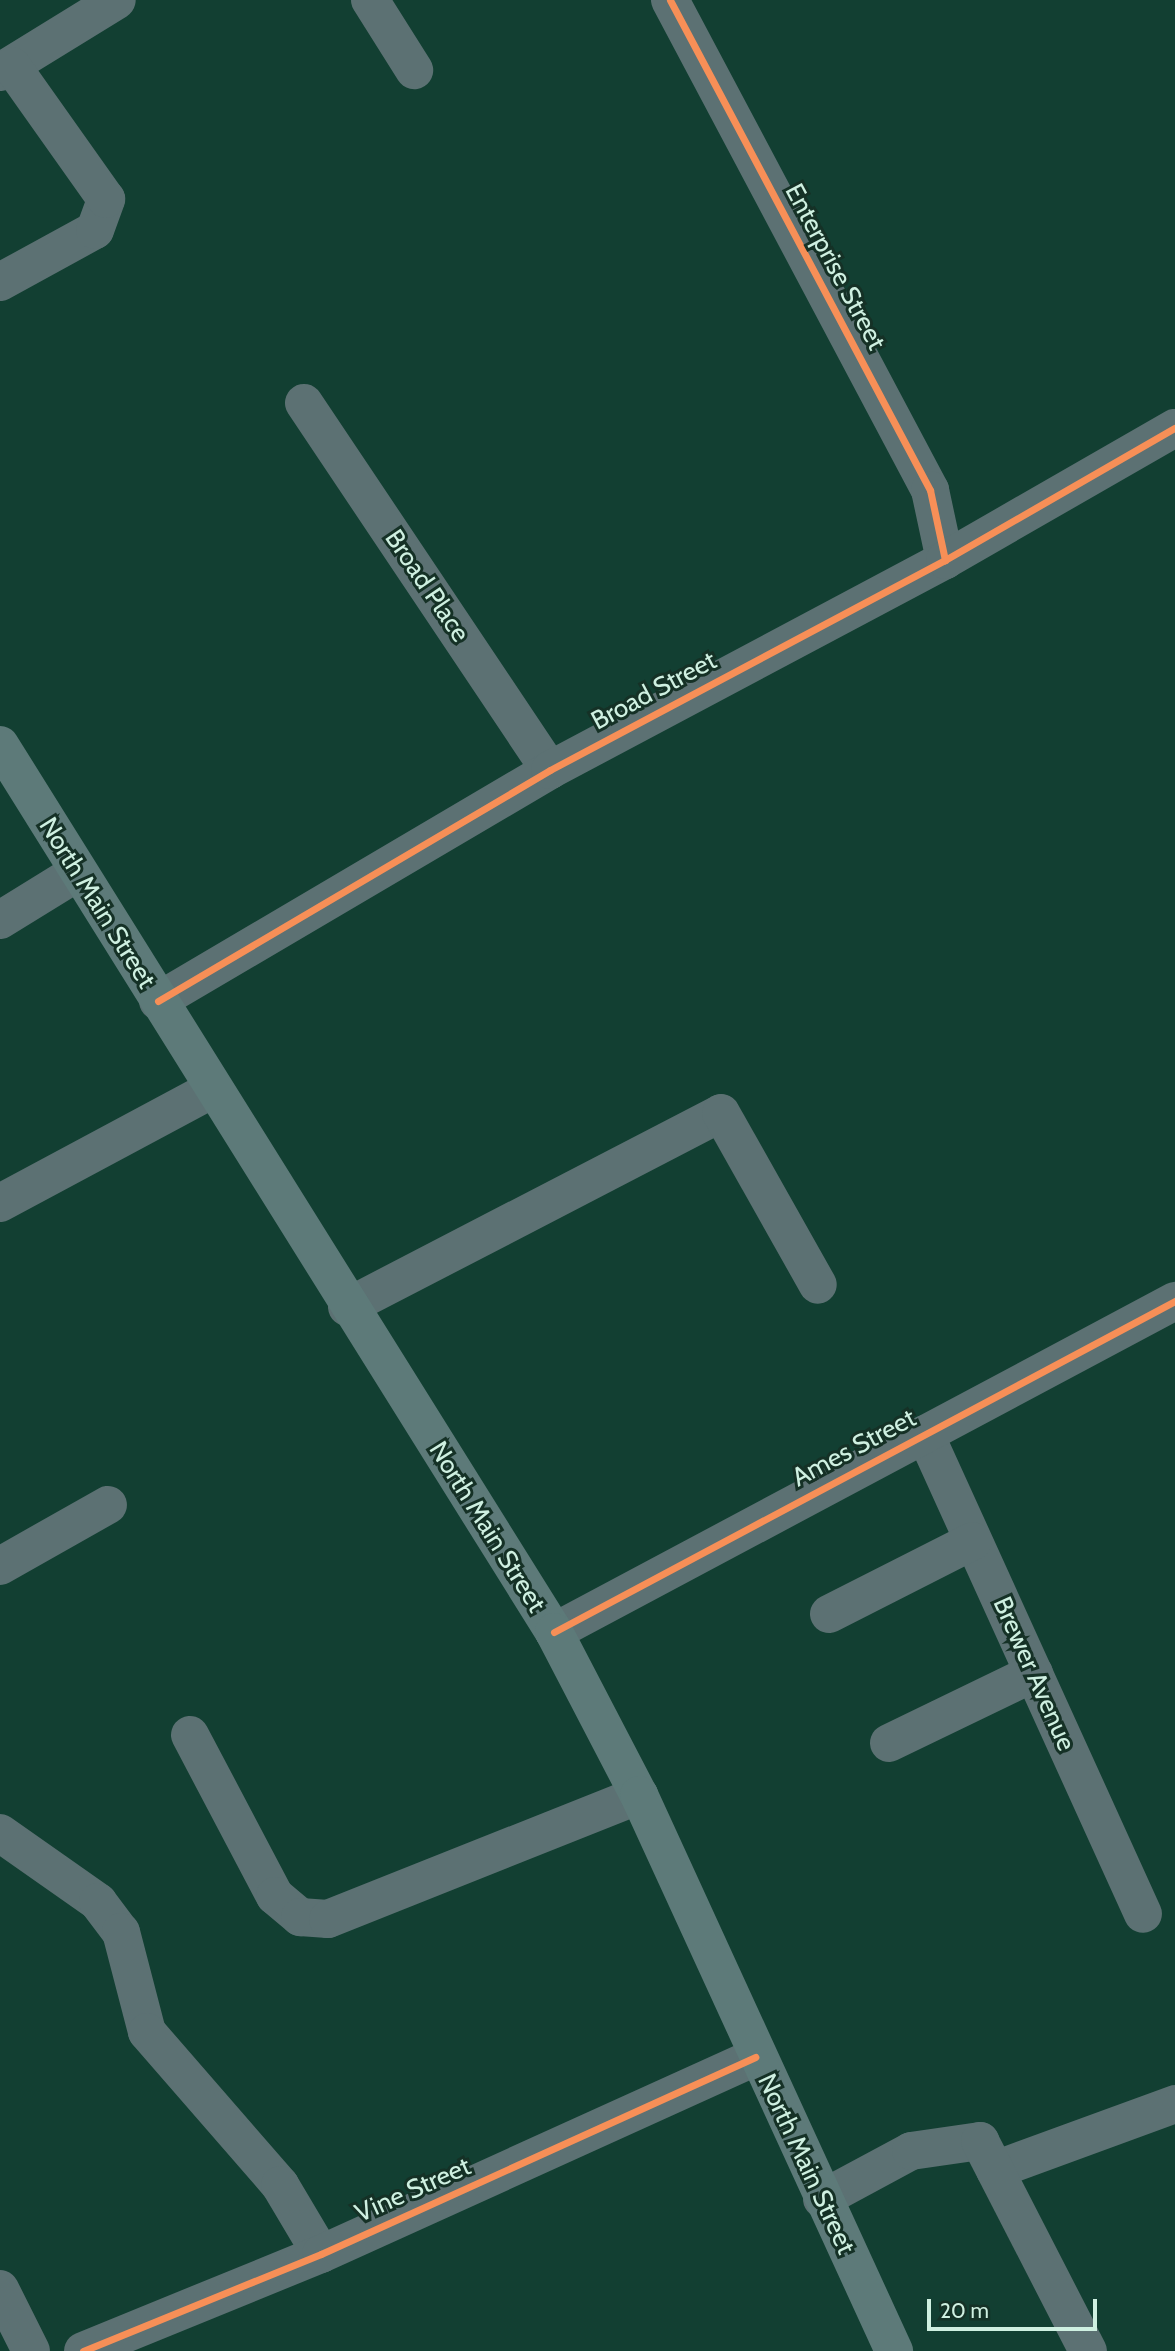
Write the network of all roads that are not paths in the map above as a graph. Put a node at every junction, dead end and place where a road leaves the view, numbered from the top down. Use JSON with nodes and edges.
{"nodes":[{"id":1,"x":117,"y":0,"type":"edge"},
{"id":2,"x":370,"y":0,"type":"edge"},
{"id":3,"x":670,"y":0,"type":"edge"},
{"id":4,"x":6,"y":69,"type":"edge"},
{"id":5,"x":414,"y":70,"type":"dead end"},
{"id":6,"x":0,"y":282,"type":"edge"},
{"id":7,"x":304,"y":403,"type":"dead end"},
{"id":8,"x":1175,"y":428,"type":"edge"},
{"id":9,"x":945,"y":560,"type":"junction"},
{"id":10,"x":0,"y":746,"type":"edge"},
{"id":11,"x":550,"y":769,"type":"junction"},
{"id":12,"x":78,"y":872,"type":"junction"},
{"id":13,"x":0,"y":920,"type":"edge"},
{"id":14,"x":158,"y":1001,"type":"junction"},
{"id":15,"x":213,"y":1089,"type":"junction"},
{"id":16,"x":0,"y":1203,"type":"edge"},
{"id":17,"x":818,"y":1285,"type":"dead end"},
{"id":18,"x":1175,"y":1301,"type":"edge"},
{"id":19,"x":348,"y":1307,"type":"junction"},
{"id":20,"x":925,"y":1434,"type":"junction"},
{"id":21,"x":108,"y":1505,"type":"dead end"},
{"id":22,"x":973,"y":1541,"type":"junction"},
{"id":23,"x":0,"y":1566,"type":"edge"},
{"id":24,"x":829,"y":1614,"type":"dead end"},
{"id":25,"x":554,"y":1632,"type":"junction"},
{"id":26,"x":1034,"y":1673,"type":"junction"},
{"id":27,"x":190,"y":1735,"type":"dead end"},
{"id":28,"x":889,"y":1743,"type":"dead end"},
{"id":29,"x":639,"y":1795,"type":"junction"},
{"id":30,"x":0,"y":1833,"type":"edge"},
{"id":31,"x":1143,"y":1914,"type":"dead end"},
{"id":32,"x":755,"y":2057,"type":"junction"},
{"id":33,"x":1175,"y":2104,"type":"edge"},
{"id":34,"x":988,"y":2155,"type":"junction"},
{"id":35,"x":822,"y":2199,"type":"junction"},
{"id":36,"x":321,"y":2254,"type":"junction"},
{"id":37,"x":0,"y":2289,"type":"edge"},
{"id":38,"x":31,"y":2351,"type":"edge"},
{"id":39,"x":83,"y":2351,"type":"edge"},
{"id":40,"x":894,"y":2351,"type":"edge"},
{"id":41,"x":1088,"y":2351,"type":"edge"}],
"edges":[{"from":1,"to":4,"type":"street"},
{"from":2,"to":5,"type":"street"},
{"from":3,"to":9,"type":"street","name":"Enterprise Street"},
{"from":4,"to":6,"type":"street"},
{"from":7,"to":11,"type":"street","name":"Broad Place"},
{"from":8,"to":9,"type":"street","name":"Broad Street"},
{"from":9,"to":11,"type":"street","name":"Broad Street"},
{"from":10,"to":12,"type":"main road","name":"North Main Street"},
{"from":11,"to":14,"type":"street","name":"Broad Street"},
{"from":12,"to":13,"type":"street"},
{"from":12,"to":14,"type":"main road","name":"North Main Street"},
{"from":14,"to":15,"type":"main road","name":"North Main Street"},
{"from":15,"to":16,"type":"street"},
{"from":15,"to":19,"type":"main road","name":"North Main Street"},
{"from":17,"to":19,"type":"street"},
{"from":18,"to":20,"type":"street","name":"Ames Street"},
{"from":19,"to":25,"type":"main road","name":"North Main Street"},
{"from":20,"to":22,"type":"street","name":"Brewer Avenue"},
{"from":20,"to":25,"type":"street","name":"Ames Street"},
{"from":21,"to":23,"type":"street"},
{"from":22,"to":24,"type":"street"},
{"from":22,"to":26,"type":"street","name":"Brewer Avenue"},
{"from":25,"to":29,"type":"main road","name":"North Main Street"},
{"from":26,"to":28,"type":"street"},
{"from":26,"to":31,"type":"street","name":"Brewer Avenue"},
{"from":27,"to":29,"type":"street"},
{"from":29,"to":32,"type":"main road","name":"North Main Street"},
{"from":30,"to":36,"type":"street"},
{"from":32,"to":35,"type":"main road","name":"North Main Street"},
{"from":32,"to":36,"type":"street","name":"Vine Street"},
{"from":33,"to":34,"type":"street"},
{"from":34,"to":35,"type":"street"},
{"from":34,"to":41,"type":"street"},
{"from":35,"to":40,"type":"main road","name":"North Main Street"},
{"from":36,"to":39,"type":"street","name":"Vine Street"},
{"from":37,"to":38,"type":"street"}]}
